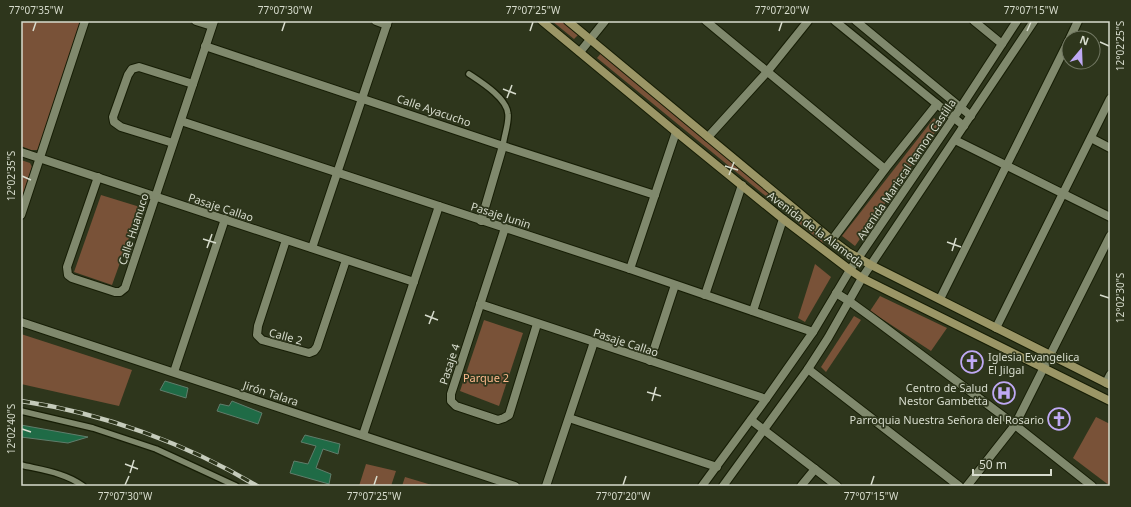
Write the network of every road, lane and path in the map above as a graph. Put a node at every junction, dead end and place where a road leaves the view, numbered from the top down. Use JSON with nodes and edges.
{"nodes":[{"id":1,"x":85,"y":21,"type":"edge"},
{"id":2,"x":196,"y":21,"type":"edge"},
{"id":3,"x":376,"y":21,"type":"edge"},
{"id":4,"x":542,"y":21,"type":"edge"},
{"id":5,"x":568,"y":21,"type":"edge"},
{"id":6,"x":605,"y":21,"type":"edge"},
{"id":7,"x":706,"y":21,"type":"edge"},
{"id":8,"x":808,"y":21,"type":"edge"},
{"id":9,"x":835,"y":21,"type":"edge"},
{"id":10,"x":856,"y":21,"type":"edge"},
{"id":11,"x":974,"y":21,"type":"edge"},
{"id":12,"x":1018,"y":21,"type":"edge"},
{"id":13,"x":1034,"y":21,"type":"edge"},
{"id":14,"x":387,"y":23,"type":"edge"},
{"id":15,"x":213,"y":24,"type":"edge"},
{"id":16,"x":590,"y":39,"type":"junction"},
{"id":17,"x":1002,"y":44,"type":"junction"},
{"id":18,"x":205,"y":46,"type":"junction"},
{"id":19,"x":580,"y":52,"type":"junction"},
{"id":20,"x":1061,"y":57,"type":"edge"},
{"id":21,"x":767,"y":72,"type":"junction"},
{"id":22,"x":469,"y":74,"type":"dead end"},
{"id":23,"x":193,"y":84,"type":"junction"},
{"id":24,"x":362,"y":98,"type":"junction"},
{"id":25,"x":1110,"y":99,"type":"edge"},
{"id":26,"x":937,"y":104,"type":"junction"},
{"id":27,"x":961,"y":107,"type":"junction"},
{"id":28,"x":971,"y":116,"type":"junction"},
{"id":29,"x":954,"y":118,"type":"junction"},
{"id":30,"x":181,"y":120,"type":"junction"},
{"id":31,"x":964,"y":126,"type":"junction"},
{"id":32,"x":676,"y":132,"type":"junction"},
{"id":33,"x":708,"y":137,"type":"junction"},
{"id":34,"x":1091,"y":138,"type":"junction"},
{"id":35,"x":955,"y":140,"type":"junction"},
{"id":36,"x":173,"y":143,"type":"junction"},
{"id":37,"x":503,"y":146,"type":"junction"},
{"id":38,"x":1110,"y":148,"type":"edge"},
{"id":39,"x":21,"y":152,"type":"edge"},
{"id":40,"x":40,"y":158,"type":"junction"},
{"id":41,"x":1007,"y":165,"type":"junction"},
{"id":42,"x":885,"y":170,"type":"junction"},
{"id":43,"x":338,"y":172,"type":"junction"},
{"id":44,"x":98,"y":177,"type":"junction"},
{"id":45,"x":742,"y":185,"type":"junction"},
{"id":46,"x":1063,"y":193,"type":"junction"},
{"id":47,"x":655,"y":195,"type":"junction"},
{"id":48,"x":155,"y":196,"type":"junction"},
{"id":49,"x":439,"y":206,"type":"junction"},
{"id":50,"x":21,"y":215,"type":"edge"},
{"id":51,"x":1110,"y":217,"type":"edge"},
{"id":52,"x":783,"y":219,"type":"junction"},
{"id":53,"x":225,"y":220,"type":"junction"},
{"id":54,"x":481,"y":221,"type":"junction"},
{"id":55,"x":505,"y":228,"type":"junction"},
{"id":56,"x":1110,"y":236,"type":"edge"},
{"id":57,"x":286,"y":240,"type":"junction"},
{"id":58,"x":832,"y":240,"type":"junction"},
{"id":59,"x":312,"y":248,"type":"junction"},
{"id":60,"x":858,"y":258,"type":"junction"},
{"id":61,"x":346,"y":260,"type":"junction"},
{"id":62,"x":871,"y":265,"type":"junction"},
{"id":63,"x":630,"y":269,"type":"junction"},
{"id":64,"x":850,"y":270,"type":"junction"},
{"id":65,"x":862,"y":278,"type":"junction"},
{"id":66,"x":414,"y":282,"type":"junction"},
{"id":67,"x":675,"y":285,"type":"junction"},
{"id":68,"x":836,"y":293,"type":"junction"},
{"id":69,"x":705,"y":295,"type":"junction"},
{"id":70,"x":940,"y":299,"type":"junction"},
{"id":71,"x":849,"y":301,"type":"junction"},
{"id":72,"x":480,"y":304,"type":"junction"},
{"id":73,"x":753,"y":311,"type":"junction"},
{"id":74,"x":21,"y":322,"type":"edge"},
{"id":75,"x":537,"y":324,"type":"junction"},
{"id":76,"x":996,"y":328,"type":"junction"},
{"id":77,"x":814,"y":332,"type":"junction"},
{"id":78,"x":594,"y":342,"type":"junction"},
{"id":79,"x":1050,"y":355,"type":"junction"},
{"id":80,"x":650,"y":361,"type":"junction"},
{"id":81,"x":808,"y":368,"type":"junction"},
{"id":82,"x":1044,"y":368,"type":"junction"},
{"id":83,"x":174,"y":372,"type":"junction"},
{"id":84,"x":1110,"y":375,"type":"edge"},
{"id":85,"x":1108,"y":384,"type":"edge"},
{"id":86,"x":766,"y":400,"type":"junction"},
{"id":87,"x":1110,"y":401,"type":"edge"},
{"id":88,"x":21,"y":411,"type":"edge"},
{"id":89,"x":569,"y":418,"type":"junction"},
{"id":90,"x":751,"y":420,"type":"junction"},
{"id":91,"x":1015,"y":425,"type":"junction"},
{"id":92,"x":764,"y":430,"type":"junction"},
{"id":93,"x":363,"y":435,"type":"junction"},
{"id":94,"x":21,"y":465,"type":"edge"},
{"id":95,"x":717,"y":467,"type":"junction"},
{"id":96,"x":815,"y":469,"type":"junction"},
{"id":97,"x":83,"y":486,"type":"edge"},
{"id":98,"x":236,"y":486,"type":"edge"},
{"id":99,"x":515,"y":486,"type":"edge"},
{"id":100,"x":546,"y":486,"type":"edge"},
{"id":101,"x":702,"y":486,"type":"edge"},
{"id":102,"x":723,"y":486,"type":"edge"},
{"id":103,"x":801,"y":486,"type":"edge"},
{"id":104,"x":837,"y":486,"type":"edge"},
{"id":105,"x":959,"y":486,"type":"edge"},
{"id":106,"x":967,"y":486,"type":"edge"},
{"id":107,"x":1092,"y":486,"type":"edge"}],
"edges":[{"from":1,"to":40,"type":"street"},
{"from":2,"to":15,"type":"street"},
{"from":3,"to":14,"type":"street"},
{"from":4,"to":19,"type":"street","name":"Avenida de la Alameda"},
{"from":5,"to":16,"type":"street","name":"Avenida de la Alameda"},
{"from":6,"to":16,"type":"street"},
{"from":7,"to":21,"type":"street"},
{"from":8,"to":21,"type":"street"},
{"from":9,"to":26,"type":"street"},
{"from":10,"to":27,"type":"street"},
{"from":11,"to":17,"type":"street"},
{"from":12,"to":17,"type":"street","name":"Avenida Mariscal Ramon Castilla"},
{"from":13,"to":28,"type":"street"},
{"from":14,"to":24,"type":"street"},
{"from":15,"to":18,"type":"street","name":"Calle Huanuco"},
{"from":16,"to":19,"type":"street"},
{"from":16,"to":33,"type":"street","name":"Avenida de la Alameda"},
{"from":17,"to":27,"type":"street","name":"Avenida Mariscal Ramon Castilla"},
{"from":18,"to":23,"type":"street","name":"Calle Huanuco"},
{"from":18,"to":24,"type":"street","name":"Calle Ayacucho"},
{"from":19,"to":32,"type":"street","name":"Avenida de la Alameda"},
{"from":20,"to":41,"type":"street"},
{"from":21,"to":33,"type":"street"},
{"from":21,"to":42,"type":"street"},
{"from":22,"to":37,"type":"lane"},
{"from":23,"to":30,"type":"street","name":"Calle Huanuco"},
{"from":23,"to":36,"type":"street"},
{"from":24,"to":37,"type":"street","name":"Calle Ayacucho"},
{"from":24,"to":43,"type":"street"},
{"from":25,"to":34,"type":"street"},
{"from":26,"to":29,"type":"street"},
{"from":26,"to":42,"type":"street"},
{"from":27,"to":28,"type":"street"},
{"from":27,"to":29,"type":"street","name":"Avenida Mariscal Ramon Castilla"},
{"from":28,"to":31,"type":"street"},
{"from":29,"to":31,"type":"street"},
{"from":29,"to":60,"type":"street","name":"Avenida Mariscal Ramon Castilla"},
{"from":30,"to":36,"type":"street","name":"Calle Huanuco"},
{"from":30,"to":43,"type":"street","name":"Pasaje Junin"},
{"from":31,"to":35,"type":"street"},
{"from":32,"to":45,"type":"street","name":"Avenida de la Alameda"},
{"from":32,"to":47,"type":"street"},
{"from":33,"to":58,"type":"street","name":"Avenida de la Alameda"},
{"from":34,"to":38,"type":"street"},
{"from":34,"to":46,"type":"street"},
{"from":35,"to":41,"type":"street"},
{"from":35,"to":62,"type":"street"},
{"from":36,"to":48,"type":"street","name":"Calle Huanuco"},
{"from":37,"to":47,"type":"street","name":"Calle Ayacucho"},
{"from":37,"to":54,"type":"street"},
{"from":39,"to":40,"type":"street","name":"Pasaje Callao"},
{"from":40,"to":44,"type":"street","name":"Pasaje Callao"},
{"from":40,"to":50,"type":"street"},
{"from":41,"to":46,"type":"street"},
{"from":41,"to":70,"type":"street"},
{"from":42,"to":58,"type":"street"},
{"from":43,"to":49,"type":"street","name":"Pasaje Junin"},
{"from":43,"to":59,"type":"street"},
{"from":44,"to":48,"type":"street","name":"Pasaje Callao"},
{"from":44,"to":48,"type":"street","name":"Calle Huanuco"},
{"from":45,"to":52,"type":"street","name":"Avenida de la Alameda"},
{"from":45,"to":69,"type":"street"},
{"from":46,"to":51,"type":"street"},
{"from":46,"to":76,"type":"street"},
{"from":47,"to":63,"type":"street"},
{"from":48,"to":53,"type":"street","name":"Pasaje Callao"},
{"from":49,"to":54,"type":"street","name":"Pasaje Junin"},
{"from":49,"to":66,"type":"street"},
{"from":52,"to":64,"type":"street","name":"Avenida de la Alameda"},
{"from":52,"to":73,"type":"street"},
{"from":53,"to":57,"type":"street","name":"Pasaje Callao"},
{"from":53,"to":83,"type":"street"},
{"from":54,"to":55,"type":"street","name":"Pasaje Junin"},
{"from":55,"to":63,"type":"street","name":"Pasaje Junin"},
{"from":55,"to":72,"type":"street","name":"Pasaje 4"},
{"from":56,"to":79,"type":"street"},
{"from":57,"to":59,"type":"street","name":"Pasaje Callao"},
{"from":57,"to":61,"type":"street","name":"Calle 2"},
{"from":58,"to":60,"type":"street","name":"Avenida de la Alameda"},
{"from":59,"to":61,"type":"street","name":"Pasaje Callao"},
{"from":60,"to":62,"type":"street","name":"Avenida de la Alameda"},
{"from":60,"to":64,"type":"street","name":"Avenida Mariscal Ramon Castilla"},
{"from":61,"to":66,"type":"street","name":"Pasaje Callao"},
{"from":62,"to":65,"type":"street"},
{"from":62,"to":70,"type":"street","name":"Avenida de la Alameda"},
{"from":63,"to":67,"type":"street","name":"Pasaje Junin"},
{"from":64,"to":65,"type":"street","name":"Avenida de la Alameda"},
{"from":64,"to":68,"type":"street","name":"Avenida Mariscal Ramon Castilla"},
{"from":65,"to":71,"type":"street"},
{"from":65,"to":82,"type":"street","name":"Avenida de la Alameda"},
{"from":66,"to":93,"type":"street"},
{"from":67,"to":69,"type":"street","name":"Pasaje Junin"},
{"from":67,"to":80,"type":"street"},
{"from":68,"to":71,"type":"street"},
{"from":68,"to":77,"type":"street","name":"Avenida Mariscal Ramon Castilla"},
{"from":69,"to":73,"type":"street","name":"Pasaje Junin"},
{"from":70,"to":76,"type":"street","name":"Avenida de la Alameda"},
{"from":71,"to":81,"type":"street"},
{"from":71,"to":91,"type":"street"},
{"from":72,"to":75,"type":"street","name":"Pasaje Callao"},
{"from":72,"to":75,"type":"street","name":"Pasaje 4"},
{"from":73,"to":77,"type":"street","name":"Pasaje Junin"},
{"from":74,"to":83,"type":"street","name":"Jirón Talara"},
{"from":75,"to":78,"type":"street","name":"Pasaje Callao"},
{"from":76,"to":79,"type":"street","name":"Avenida de la Alameda"},
{"from":77,"to":86,"type":"street","name":"Avenida Mariscal Ramon Castilla"},
{"from":78,"to":80,"type":"street","name":"Pasaje Callao"},
{"from":78,"to":89,"type":"street"},
{"from":79,"to":82,"type":"street"},
{"from":79,"to":85,"type":"street","name":"Avenida de la Alameda"},
{"from":80,"to":86,"type":"street","name":"Pasaje Callao"},
{"from":81,"to":92,"type":"street"},
{"from":81,"to":105,"type":"street"},
{"from":82,"to":87,"type":"street","name":"Avenida de la Alameda"},
{"from":82,"to":91,"type":"street"},
{"from":83,"to":93,"type":"street","name":"Jirón Talara"},
{"from":84,"to":85,"type":"street"},
{"from":86,"to":90,"type":"street","name":"Avenida Mariscal Ramon Castilla"},
{"from":88,"to":98,"type":"lane"},
{"from":89,"to":95,"type":"street"},
{"from":89,"to":100,"type":"street"},
{"from":90,"to":92,"type":"street"},
{"from":90,"to":95,"type":"street","name":"Avenida Mariscal Ramon Castilla"},
{"from":91,"to":106,"type":"street"},
{"from":91,"to":107,"type":"street"},
{"from":92,"to":96,"type":"street"},
{"from":92,"to":102,"type":"street"},
{"from":93,"to":99,"type":"street","name":"Jirón Talara"},
{"from":94,"to":97,"type":"lane"},
{"from":95,"to":101,"type":"street","name":"Avenida Mariscal Ramon Castilla"},
{"from":96,"to":103,"type":"street"},
{"from":96,"to":104,"type":"street"}]}
